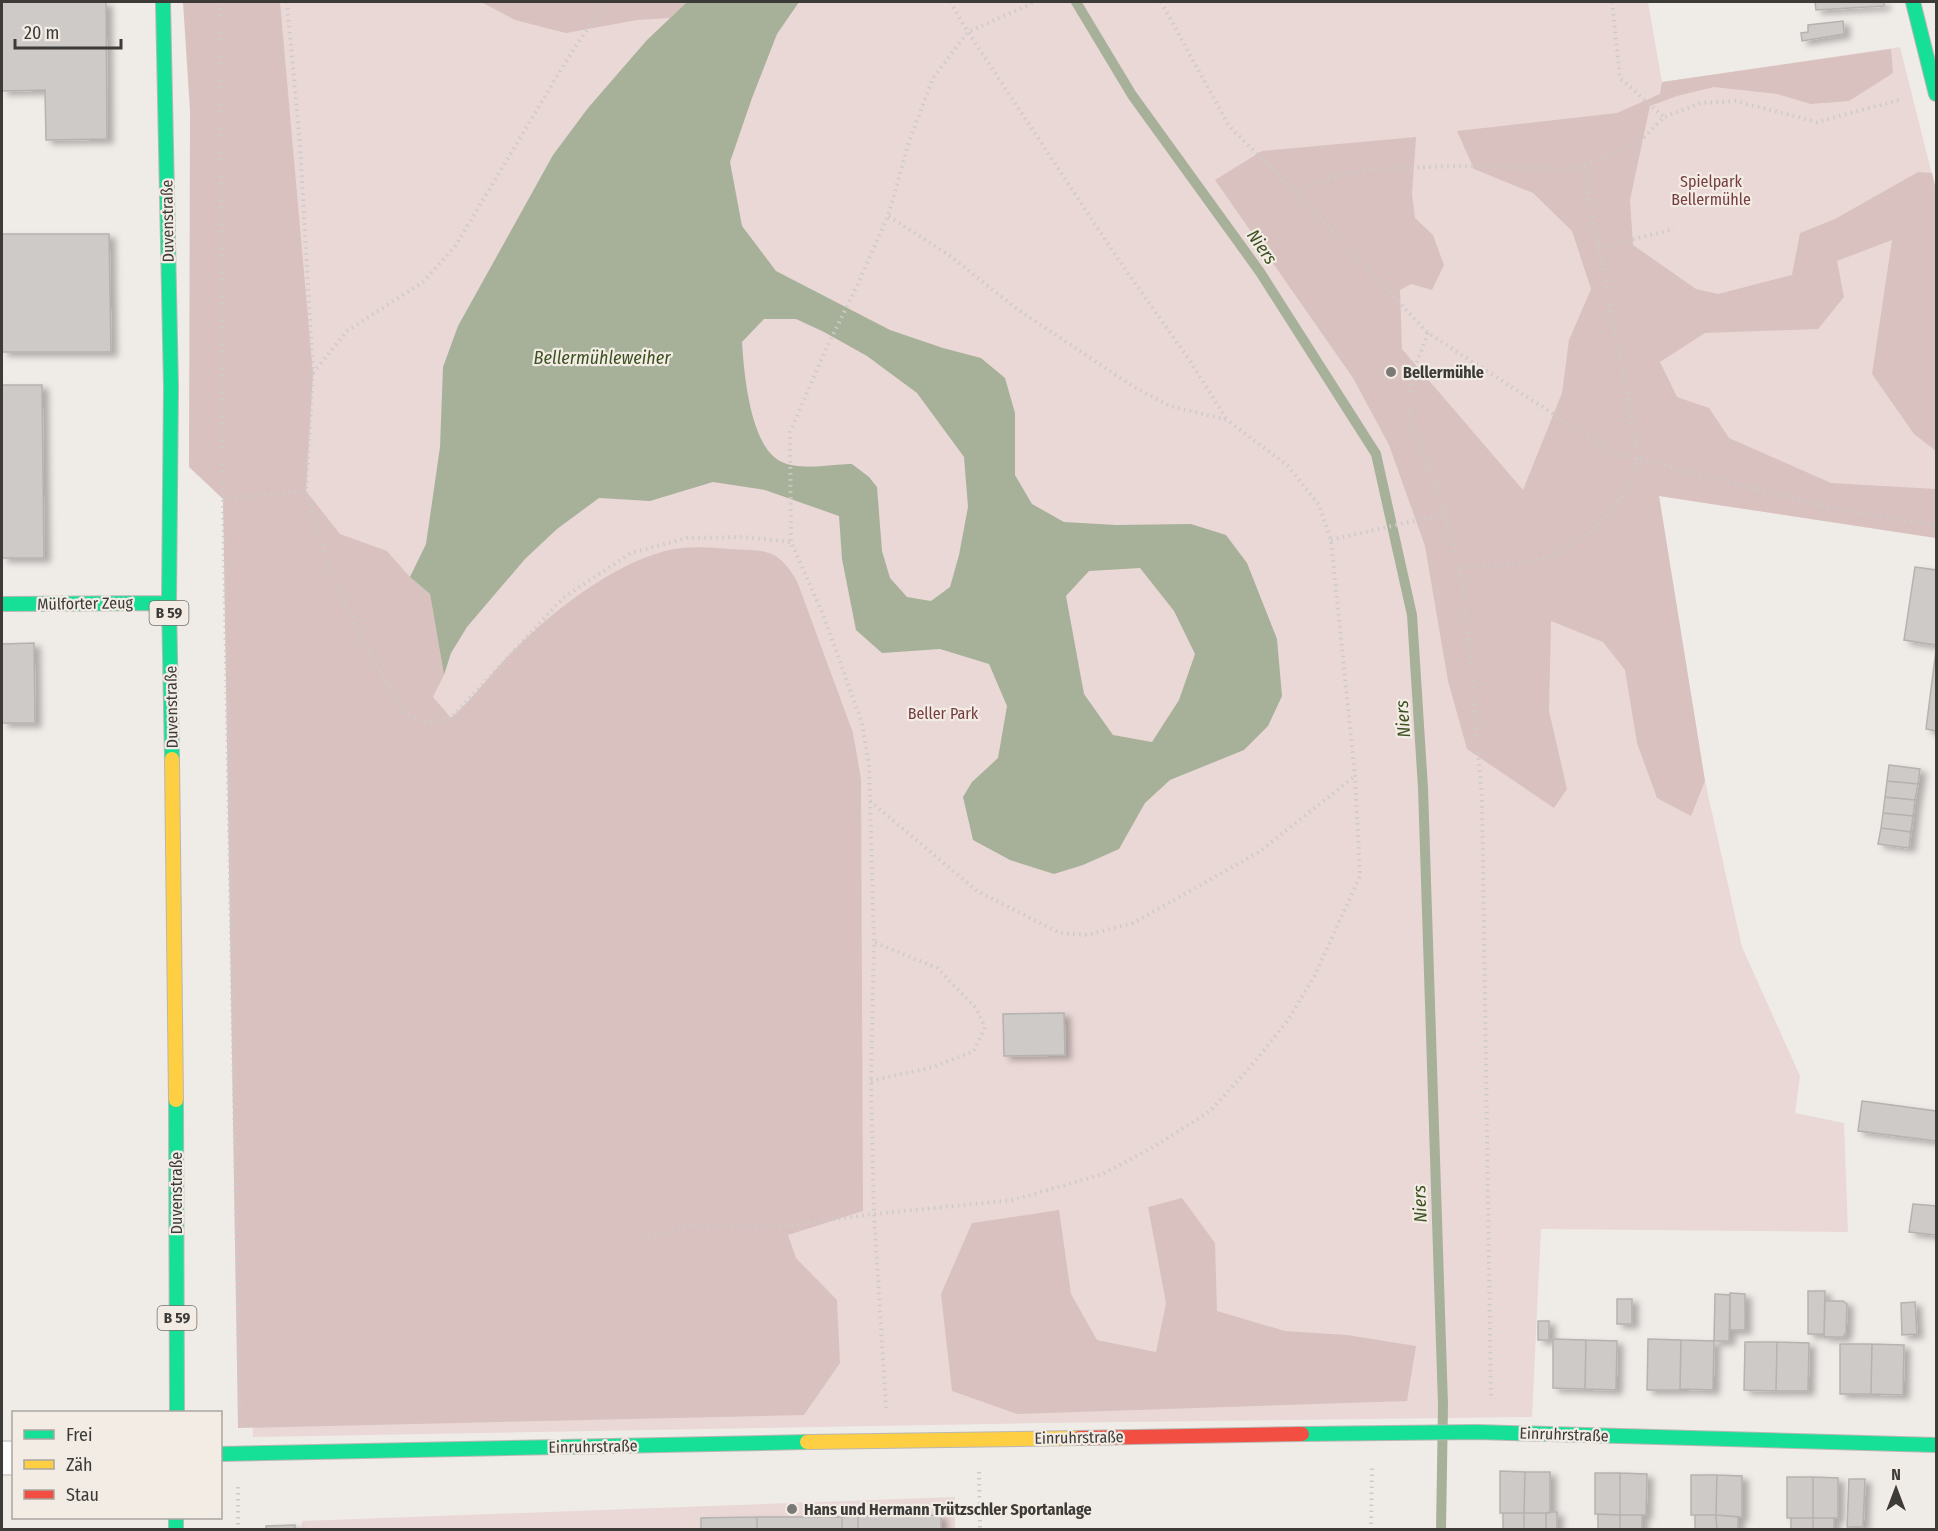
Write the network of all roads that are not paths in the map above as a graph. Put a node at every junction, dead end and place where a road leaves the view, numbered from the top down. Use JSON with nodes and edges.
{"nodes":[{"id":1,"x":163,"y":2,"type":"edge"},
{"id":2,"x":1913,"y":2,"type":"edge"},
{"id":3,"x":1936,"y":92,"type":"edge"},
{"id":4,"x":169,"y":603,"type":"junction"},
{"id":5,"x":2,"y":604,"type":"edge"},
{"id":6,"x":177,"y":1411,"type":"edge"},
{"id":7,"x":1936,"y":1444,"type":"edge"},
{"id":8,"x":222,"y":1454,"type":"edge"}],
"edges":[{"from":1,"to":4,"type":"street","name":"Duvenstraße","number":"B 59"},
{"from":2,"to":3,"type":"street"},
{"from":4,"to":5,"type":"street","name":"Mülforter Zeug"},
{"from":4,"to":6,"type":"street","name":"Duvenstraße","number":"B 59"},
{"from":7,"to":8,"type":"street","name":"Einruhrstraße"}]}
